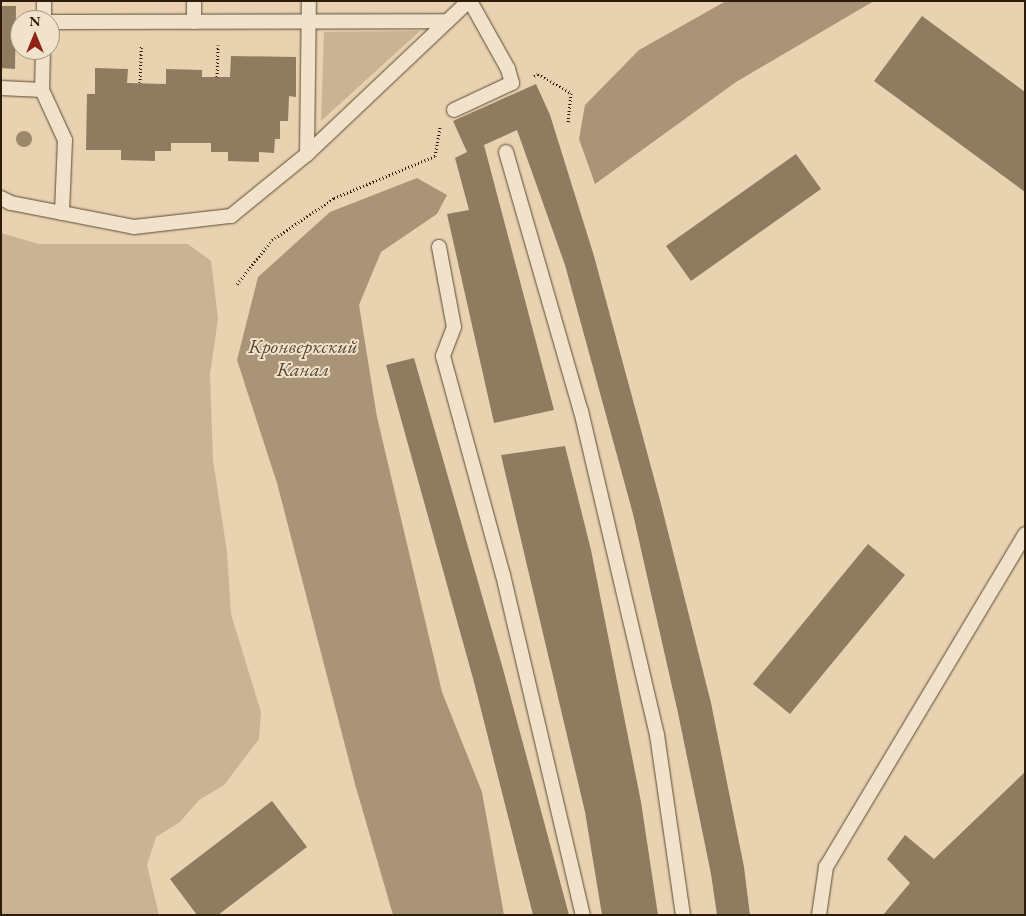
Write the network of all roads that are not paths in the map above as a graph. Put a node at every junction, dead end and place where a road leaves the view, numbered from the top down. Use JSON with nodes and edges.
{"nodes":[{"id":1,"x":194,"y":1,"type":"edge"},
{"id":2,"x":309,"y":1,"type":"edge"},
{"id":3,"x":469,"y":1,"type":"edge"},
{"id":4,"x":447,"y":21,"type":"junction"},
{"id":5,"x":60,"y":22,"type":"edge"},
{"id":6,"x":194,"y":22,"type":"junction"},
{"id":7,"x":309,"y":22,"type":"junction"},
{"id":8,"x":43,"y":60,"type":"edge"},
{"id":9,"x":1,"y":88,"type":"edge"},
{"id":10,"x":42,"y":90,"type":"junction"},
{"id":11,"x":454,"y":110,"type":"road end"},
{"id":12,"x":506,"y":152,"type":"dead end"},
{"id":13,"x":307,"y":154,"type":"junction"},
{"id":14,"x":1,"y":198,"type":"edge"},
{"id":15,"x":62,"y":213,"type":"junction"},
{"id":16,"x":438,"y":247,"type":"dead end"},
{"id":17,"x":1025,"y":534,"type":"edge"},
{"id":18,"x":583,"y":915,"type":"edge"},
{"id":19,"x":682,"y":915,"type":"edge"},
{"id":20,"x":819,"y":915,"type":"edge"}],
"edges":[{"from":1,"to":6,"type":"lane"},
{"from":2,"to":7,"type":"lane"},
{"from":3,"to":4,"type":"lane"},
{"from":3,"to":11,"type":"lane"},
{"from":4,"to":7,"type":"lane"},
{"from":4,"to":13,"type":"lane"},
{"from":5,"to":6,"type":"lane"},
{"from":6,"to":7,"type":"lane"},
{"from":7,"to":13,"type":"lane"},
{"from":8,"to":10,"type":"lane"},
{"from":9,"to":10,"type":"lane"},
{"from":10,"to":15,"type":"lane"},
{"from":12,"to":19,"type":"lane"},
{"from":13,"to":15,"type":"lane"},
{"from":14,"to":15,"type":"lane"},
{"from":16,"to":18,"type":"lane"},
{"from":17,"to":20,"type":"lane"}]}
